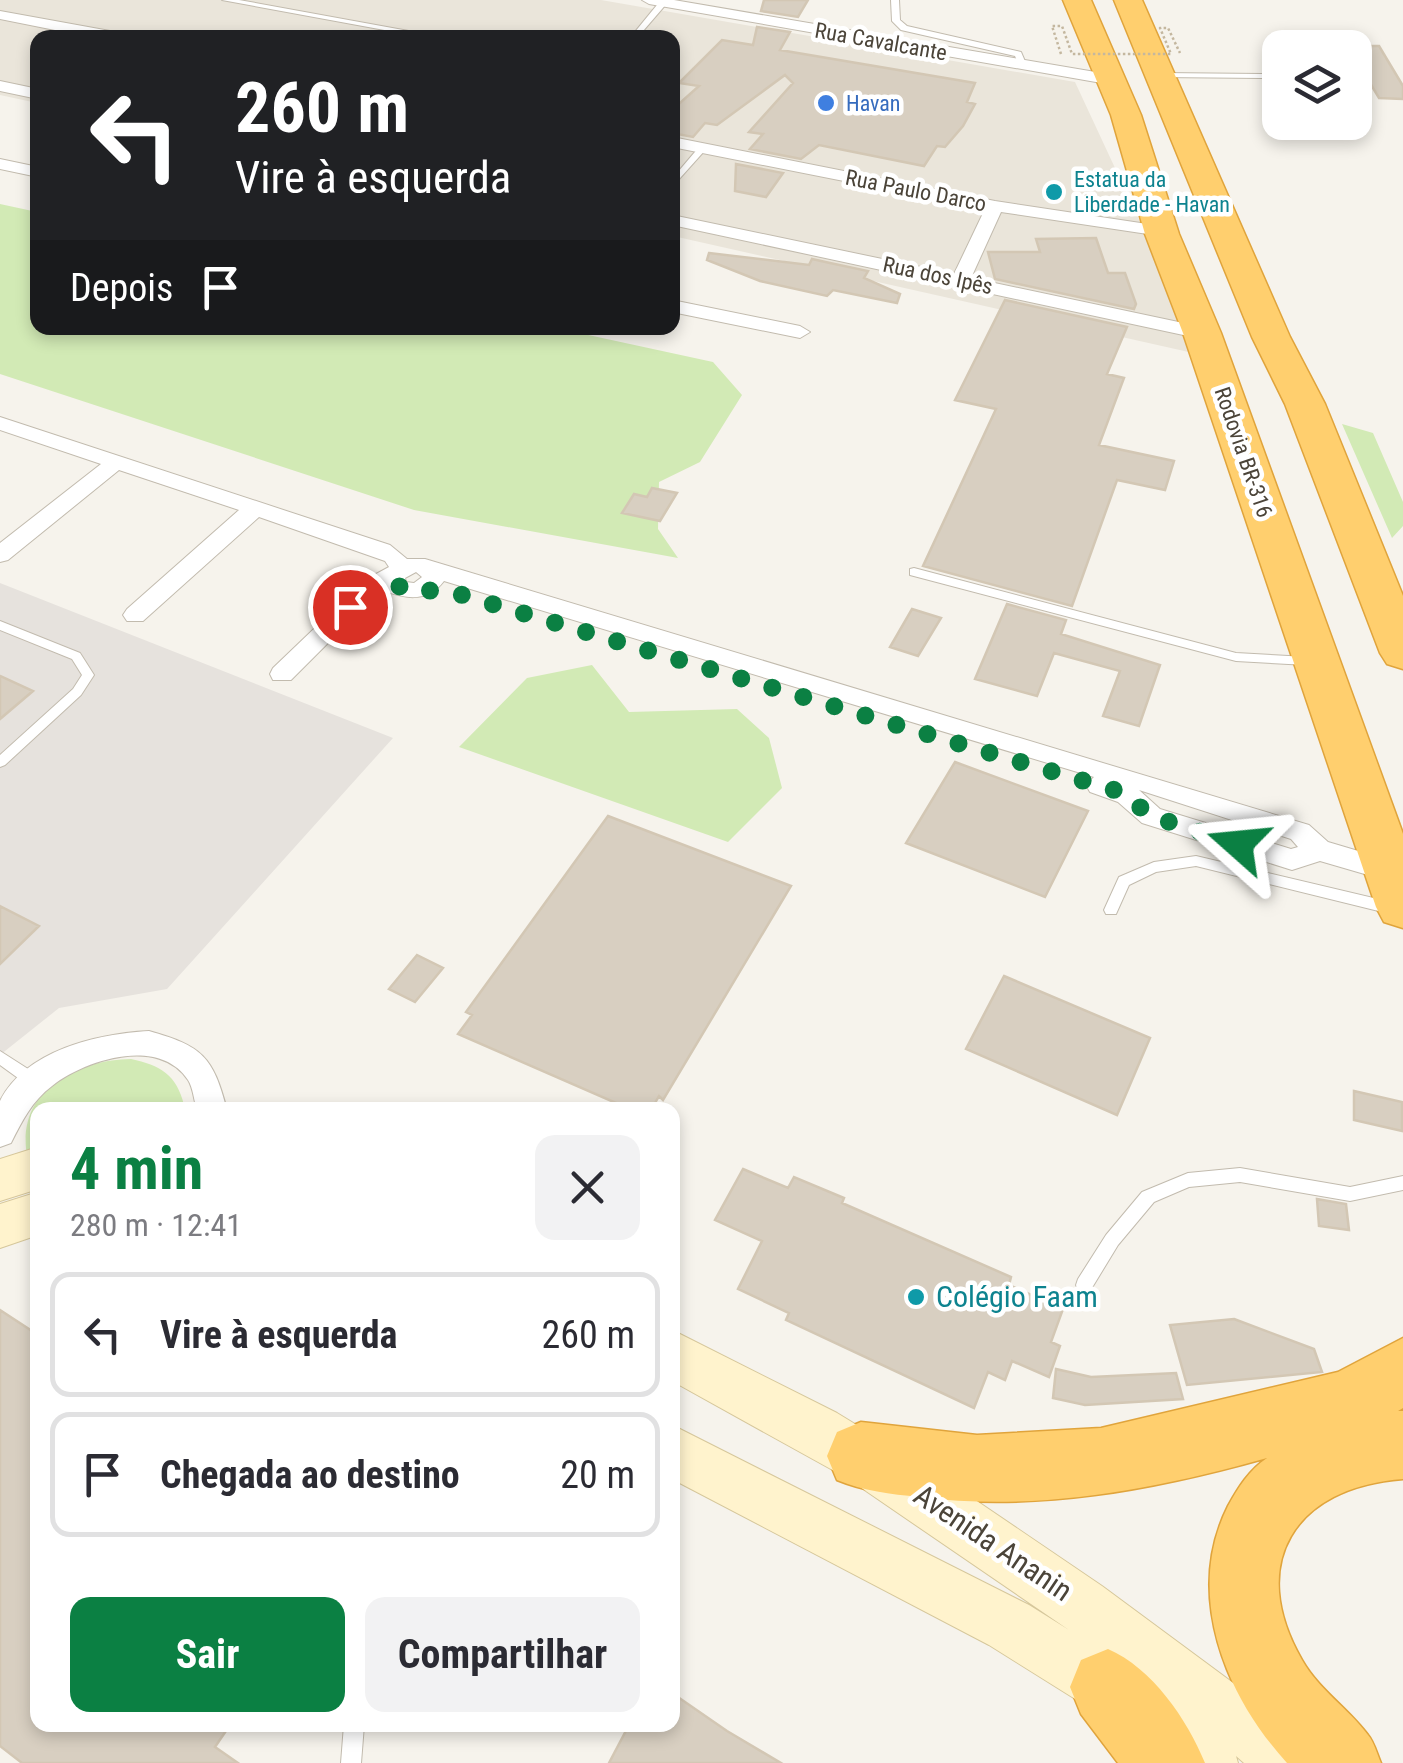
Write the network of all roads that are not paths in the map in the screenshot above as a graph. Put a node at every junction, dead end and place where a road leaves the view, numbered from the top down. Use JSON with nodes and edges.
{"nodes":[{"id":1,"x":226,"y":0,"type":"edge"},
{"id":2,"x":895,"y":0,"type":"edge"},
{"id":3,"x":1076,"y":0,"type":"edge"},
{"id":4,"x":1128,"y":0,"type":"edge"},
{"id":5,"x":656,"y":1,"type":"edge"},
{"id":6,"x":0,"y":15,"type":"edge"},
{"id":7,"x":78,"y":30,"type":"edge"},
{"id":8,"x":398,"y":30,"type":"edge"},
{"id":9,"x":638,"y":30,"type":"edge"},
{"id":10,"x":1171,"y":64,"type":"junction"},
{"id":11,"x":1022,"y":66,"type":"junction"},
{"id":12,"x":1262,"y":76,"type":"dead end"},
{"id":13,"x":1113,"y":80,"type":"junction"},
{"id":14,"x":0,"y":86,"type":"edge"},
{"id":15,"x":30,"y":92,"type":"edge"},
{"id":16,"x":680,"y":144,"type":"edge"},
{"id":17,"x":703,"y":148,"type":"junction"},
{"id":18,"x":0,"y":164,"type":"edge"},
{"id":19,"x":30,"y":170,"type":"edge"},
{"id":20,"x":680,"y":175,"type":"edge"},
{"id":21,"x":995,"y":206,"type":"junction"},
{"id":22,"x":680,"y":222,"type":"edge"},
{"id":23,"x":1161,"y":231,"type":"junction"},
{"id":24,"x":961,"y":279,"type":"junction"},
{"id":25,"x":680,"y":308,"type":"edge"},
{"id":26,"x":800,"y":332,"type":"dead end"},
{"id":27,"x":1202,"y":333,"type":"junction"},
{"id":28,"x":0,"y":423,"type":"edge"},
{"id":29,"x":116,"y":462,"type":"junction"},
{"id":30,"x":255,"y":508,"type":"junction"},
{"id":31,"x":0,"y":554,"type":"edge"},
{"id":32,"x":397,"y":572,"type":"junction"},
{"id":33,"x":914,"y":572,"type":"dead end"},
{"id":34,"x":136,"y":615,"type":"dead end"},
{"id":35,"x":0,"y":625,"type":"edge"},
{"id":36,"x":1403,"y":653,"type":"edge"},
{"id":37,"x":1318,"y":662,"type":"junction"},
{"id":38,"x":282,"y":674,"type":"dead end"},
{"id":39,"x":0,"y":762,"type":"edge"},
{"id":40,"x":1124,"y":785,"type":"junction"},
{"id":41,"x":1248,"y":815,"type":"junction"},
{"id":42,"x":1238,"y":844,"type":"junction"},
{"id":43,"x":1320,"y":850,"type":"junction"},
{"id":44,"x":1399,"y":896,"type":"edge"},
{"id":45,"x":1111,"y":910,"type":"dead end"},
{"id":46,"x":0,"y":1058,"type":"edge"},
{"id":47,"x":22,"y":1088,"type":"junction"},
{"id":48,"x":210,"y":1102,"type":"edge"},
{"id":49,"x":0,"y":1133,"type":"edge"},
{"id":50,"x":30,"y":1179,"type":"edge"},
{"id":51,"x":1403,"y":1184,"type":"edge"},
{"id":52,"x":12,"y":1203,"type":"edge"},
{"id":53,"x":1084,"y":1285,"type":"dead end"},
{"id":54,"x":680,"y":1358,"type":"edge"},
{"id":55,"x":1403,"y":1370,"type":"edge"},
{"id":56,"x":1403,"y":1445,"type":"edge"},
{"id":57,"x":680,"y":1456,"type":"edge"},
{"id":58,"x":861,"y":1456,"type":"junction"},
{"id":59,"x":1108,"y":1687,"type":"junction"},
{"id":60,"x":353,"y":1732,"type":"edge"},
{"id":61,"x":351,"y":1763,"type":"edge"},
{"id":62,"x":1166,"y":1763,"type":"edge"},
{"id":63,"x":1209,"y":1763,"type":"edge"},
{"id":64,"x":1292,"y":1763,"type":"edge"},
{"id":65,"x":1342,"y":1763,"type":"edge"}],
"edges":[{"from":1,"to":8,"type":"lane"},
{"from":2,"to":11,"type":"lane"},
{"from":3,"to":13,"type":"highway","name":"Rodovia BR-316"},
{"from":4,"to":10,"type":"highway"},
{"from":5,"to":9,"type":"lane"},
{"from":5,"to":11,"type":"street","name":"Rua Cavalcante"},
{"from":6,"to":7,"type":"street"},
{"from":10,"to":12,"type":"lane"},
{"from":10,"to":36,"type":"highway"},
{"from":11,"to":13,"type":"street","name":"Rua Cavalcante"},
{"from":13,"to":23,"type":"highway","name":"Rodovia BR-316"},
{"from":14,"to":15,"type":"street"},
{"from":16,"to":17,"type":"street","name":"Rua Paulo Darco"},
{"from":17,"to":20,"type":"lane"},
{"from":17,"to":21,"type":"street","name":"Rua Paulo Darco"},
{"from":18,"to":19,"type":"street"},
{"from":21,"to":23,"type":"street","name":"Rua Paulo Darco"},
{"from":21,"to":24,"type":"street"},
{"from":22,"to":24,"type":"street","name":"Rua dos Ipês"},
{"from":23,"to":27,"type":"highway","name":"Rodovia BR-316"},
{"from":24,"to":27,"type":"street","name":"Rua dos Ipês"},
{"from":25,"to":26,"type":"street"},
{"from":27,"to":37,"type":"highway","name":"Rodovia BR-316"},
{"from":28,"to":29,"type":"street"},
{"from":29,"to":30,"type":"street"},
{"from":29,"to":31,"type":"street"},
{"from":30,"to":32,"type":"street"},
{"from":30,"to":34,"type":"street"},
{"from":32,"to":38,"type":"street"},
{"from":32,"to":40,"type":"street"},
{"from":33,"to":37,"type":"lane"},
{"from":35,"to":39,"type":"lane"},
{"from":37,"to":44,"type":"highway","name":"Rodovia BR-316"},
{"from":40,"to":41,"type":"street"},
{"from":40,"to":42,"type":"street"},
{"from":41,"to":42,"type":"street"},
{"from":41,"to":43,"type":"street"},
{"from":42,"to":43,"type":"street"},
{"from":43,"to":44,"type":"street"},
{"from":44,"to":45,"type":"lane"},
{"from":46,"to":47,"type":"lane"},
{"from":47,"to":48,"type":"street"},
{"from":47,"to":49,"type":"street"},
{"from":50,"to":52,"type":"main road"},
{"from":51,"to":53,"type":"lane"},
{"from":54,"to":58,"type":"main road","name":"Avenida Ananin"},
{"from":55,"to":58,"type":"highway"},
{"from":56,"to":65,"type":"highway"},
{"from":57,"to":59,"type":"main road"},
{"from":58,"to":64,"type":"main road","name":"Avenida Ananin"},
{"from":59,"to":62,"type":"highway"},
{"from":59,"to":63,"type":"main road"},
{"from":60,"to":61,"type":"lane"}]}
